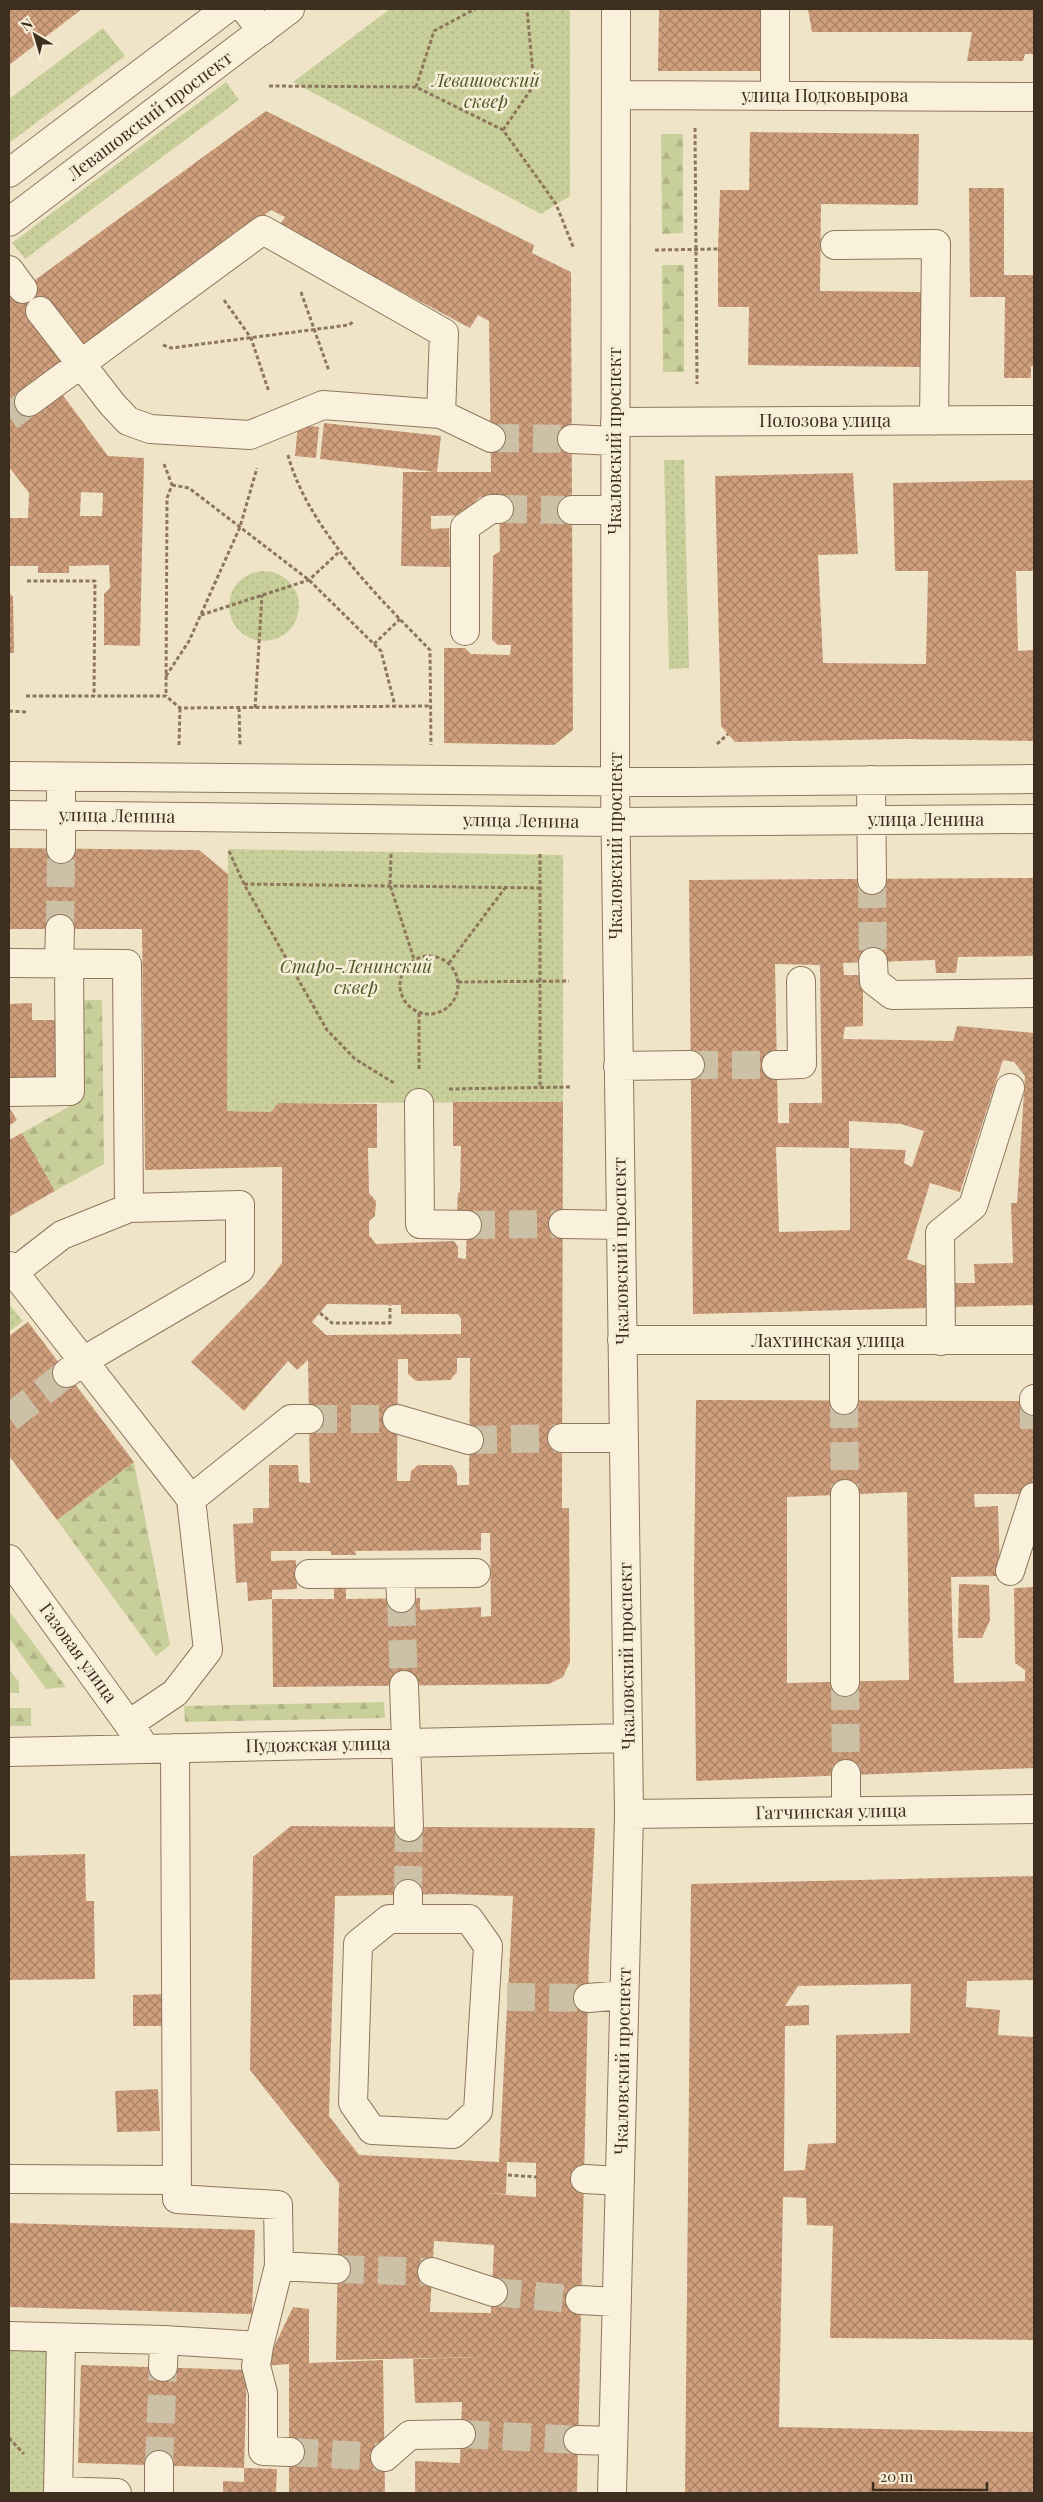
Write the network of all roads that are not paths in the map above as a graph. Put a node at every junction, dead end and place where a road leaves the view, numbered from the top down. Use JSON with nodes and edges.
{"nodes":[{"id":1,"x":226,"y":9,"type":"edge"},
{"id":2,"x":246,"y":9,"type":"edge"},
{"id":3,"x":290,"y":9,"type":"edge"},
{"id":4,"x":616,"y":9,"type":"edge"},
{"id":5,"x":775,"y":9,"type":"edge"},
{"id":6,"x":262,"y":31,"type":"junction"},
{"id":7,"x":616,"y":95,"type":"junction"},
{"id":8,"x":775,"y":95,"type":"junction"},
{"id":9,"x":1034,"y":97,"type":"edge"},
{"id":10,"x":9,"y":173,"type":"edge"},
{"id":11,"x":9,"y":222,"type":"edge"},
{"id":12,"x":835,"y":245,"type":"dead end"},
{"id":13,"x":40,"y":311,"type":"dead end"},
{"id":14,"x":80,"y":364,"type":"junction"},
{"id":15,"x":29,"y":402,"type":"tunnel mouth"},
{"id":16,"x":441,"y":414,"type":"junction"},
{"id":17,"x":1034,"y":420,"type":"edge"},
{"id":18,"x":934,"y":421,"type":"junction"},
{"id":19,"x":615,"y":431,"type":"junction"},
{"id":20,"x":491,"y":438,"type":"tunnel mouth"},
{"id":21,"x":572,"y":439,"type":"tunnel mouth"},
{"id":22,"x":499,"y":509,"type":"tunnel mouth"},
{"id":23,"x":572,"y":510,"type":"tunnel mouth"},
{"id":24,"x":615,"y":510,"type":"junction"},
{"id":25,"x":465,"y":631,"type":"dead end"},
{"id":26,"x":9,"y":776,"type":"edge"},
{"id":27,"x":61,"y":777,"type":"junction"},
{"id":28,"x":1034,"y":779,"type":"edge"},
{"id":29,"x":871,"y":780,"type":"junction"},
{"id":30,"x":614,"y":782,"type":"junction"},
{"id":31,"x":9,"y":815,"type":"edge"},
{"id":32,"x":61,"y":816,"type":"junction"},
{"id":33,"x":1034,"y":819,"type":"edge"},
{"id":34,"x":871,"y":820,"type":"junction"},
{"id":35,"x":615,"y":822,"type":"junction"},
{"id":36,"x":61,"y":849,"type":"tunnel mouth"},
{"id":37,"x":872,"y":880,"type":"tunnel mouth"},
{"id":38,"x":60,"y":929,"type":"tunnel mouth"},
{"id":39,"x":873,"y":962,"type":"tunnel mouth"},
{"id":40,"x":9,"y":963,"type":"edge"},
{"id":41,"x":64,"y":963,"type":"junction"},
{"id":42,"x":801,"y":981,"type":"dead end"},
{"id":43,"x":1034,"y":994,"type":"edge"},
{"id":44,"x":690,"y":1065,"type":"tunnel mouth"},
{"id":45,"x":776,"y":1065,"type":"tunnel mouth"},
{"id":46,"x":618,"y":1066,"type":"junction"},
{"id":47,"x":1010,"y":1088,"type":"dead end"},
{"id":48,"x":9,"y":1092,"type":"edge"},
{"id":49,"x":419,"y":1096,"type":"road end"},
{"id":50,"x":129,"y":1208,"type":"junction"},
{"id":51,"x":563,"y":1224,"type":"tunnel mouth"},
{"id":52,"x":467,"y":1225,"type":"tunnel mouth"},
{"id":53,"x":620,"y":1225,"type":"junction"},
{"id":54,"x":11,"y":1269,"type":"edge"},
{"id":55,"x":622,"y":1340,"type":"junction"},
{"id":56,"x":1034,"y":1340,"type":"edge"},
{"id":57,"x":844,"y":1341,"type":"junction"},
{"id":58,"x":941,"y":1342,"type":"junction"},
{"id":59,"x":75,"y":1367,"type":"junction"},
{"id":60,"x":844,"y":1400,"type":"tunnel mouth"},
{"id":61,"x":309,"y":1419,"type":"tunnel mouth"},
{"id":62,"x":397,"y":1419,"type":"tunnel mouth"},
{"id":63,"x":562,"y":1438,"type":"tunnel mouth"},
{"id":64,"x":623,"y":1438,"type":"junction"},
{"id":65,"x":469,"y":1440,"type":"tunnel mouth"},
{"id":66,"x":845,"y":1494,"type":"tunnel mouth"},
{"id":67,"x":1034,"y":1497,"type":"edge"},
{"id":68,"x":191,"y":1499,"type":"junction"},
{"id":69,"x":9,"y":1559,"type":"edge"},
{"id":70,"x":1010,"y":1571,"type":"dead end"},
{"id":71,"x":476,"y":1573,"type":"dead end"},
{"id":72,"x":309,"y":1574,"type":"dead end"},
{"id":73,"x":846,"y":1682,"type":"tunnel mouth"},
{"id":74,"x":404,"y":1685,"type":"tunnel mouth"},
{"id":75,"x":129,"y":1724,"type":"junction"},
{"id":76,"x":628,"y":1738,"type":"junction"},
{"id":77,"x":406,"y":1743,"type":"junction"},
{"id":78,"x":174,"y":1748,"type":"junction"},
{"id":79,"x":146,"y":1749,"type":"junction"},
{"id":80,"x":9,"y":1752,"type":"edge"},
{"id":81,"x":846,"y":1774,"type":"tunnel mouth"},
{"id":82,"x":1034,"y":1809,"type":"edge"},
{"id":83,"x":846,"y":1811,"type":"junction"},
{"id":84,"x":629,"y":1814,"type":"junction"},
{"id":85,"x":409,"y":1827,"type":"tunnel mouth"},
{"id":86,"x":624,"y":1995,"type":"junction"},
{"id":87,"x":496,"y":1997,"type":"joint"},
{"id":88,"x":588,"y":1998,"type":"tunnel mouth"},
{"id":89,"x":585,"y":2179,"type":"dead end"},
{"id":90,"x":9,"y":2180,"type":"edge"},
{"id":91,"x":176,"y":2180,"type":"junction"},
{"id":92,"x":620,"y":2181,"type":"junction"},
{"id":93,"x":279,"y":2266,"type":"junction"},
{"id":94,"x":336,"y":2269,"type":"tunnel mouth"},
{"id":95,"x":432,"y":2272,"type":"tunnel mouth"},
{"id":96,"x":493,"y":2292,"type":"tunnel mouth"},
{"id":97,"x":580,"y":2300,"type":"tunnel mouth"},
{"id":98,"x":617,"y":2302,"type":"junction"},
{"id":99,"x":9,"y":2336,"type":"edge"},
{"id":100,"x":61,"y":2338,"type":"junction"},
{"id":101,"x":164,"y":2340,"type":"junction"},
{"id":102,"x":259,"y":2346,"type":"junction"},
{"id":103,"x":163,"y":2368,"type":"tunnel mouth"},
{"id":104,"x":461,"y":2434,"type":"tunnel mouth"},
{"id":105,"x":578,"y":2440,"type":"tunnel mouth"},
{"id":106,"x":613,"y":2441,"type":"junction"},
{"id":107,"x":290,"y":2452,"type":"tunnel mouth"},
{"id":108,"x":385,"y":2457,"type":"tunnel mouth"},
{"id":109,"x":159,"y":2465,"type":"tunnel mouth"},
{"id":110,"x":58,"y":2492,"type":"edge"},
{"id":111,"x":117,"y":2493,"type":"edge"},
{"id":112,"x":159,"y":2493,"type":"edge"},
{"id":113,"x":612,"y":2493,"type":"edge"}],
"edges":[{"from":1,"to":10,"type":"street"},
{"from":2,"to":6,"type":"street"},
{"from":3,"to":6,"type":"street","name":"Левашовский проспект"},
{"from":4,"to":7,"type":"street","name":"Чкаловский проспект"},
{"from":5,"to":8,"type":"street"},
{"from":6,"to":11,"type":"street","name":"Левашовский проспект"},
{"from":7,"to":8,"type":"street","name":"улица Подковырова"},
{"from":7,"to":19,"type":"street","name":"Чкаловский проспект"},
{"from":8,"to":9,"type":"street","name":"улица Подковырова"},
{"from":12,"to":18,"type":"street"},
{"from":13,"to":14,"type":"street"},
{"from":14,"to":15,"type":"street"},
{"from":14,"to":16,"type":"street"},
{"from":14,"to":16,"type":"street"},
{"from":16,"to":20,"type":"street"},
{"from":17,"to":18,"type":"street","name":"Полозова улица"},
{"from":18,"to":19,"type":"street","name":"Полозова улица"},
{"from":19,"to":21,"type":"street","name":"Полозова улица"},
{"from":19,"to":24,"type":"street","name":"Чкаловский проспект"},
{"from":22,"to":25,"type":"street"},
{"from":23,"to":24,"type":"street"},
{"from":24,"to":30,"type":"street","name":"Чкаловский проспект"},
{"from":26,"to":27,"type":"street"},
{"from":27,"to":30,"type":"street"},
{"from":27,"to":32,"type":"street"},
{"from":28,"to":29,"type":"street"},
{"from":29,"to":30,"type":"street"},
{"from":29,"to":34,"type":"street"},
{"from":30,"to":35,"type":"street","name":"Чкаловский проспект"},
{"from":31,"to":32,"type":"street","name":"улица Ленина"},
{"from":32,"to":35,"type":"street","name":"улица Ленина"},
{"from":32,"to":36,"type":"street"},
{"from":33,"to":34,"type":"street","name":"улица Ленина"},
{"from":34,"to":35,"type":"street","name":"улица Ленина"},
{"from":34,"to":37,"type":"street"},
{"from":35,"to":46,"type":"street","name":"Чкаловский проспект"},
{"from":38,"to":41,"type":"street"},
{"from":39,"to":43,"type":"street"},
{"from":40,"to":41,"type":"street"},
{"from":41,"to":48,"type":"street"},
{"from":41,"to":50,"type":"street"},
{"from":42,"to":45,"type":"street"},
{"from":44,"to":46,"type":"street"},
{"from":46,"to":53,"type":"street","name":"Чкаловский проспект"},
{"from":47,"to":58,"type":"street"},
{"from":49,"to":52,"type":"street"},
{"from":50,"to":54,"type":"street"},
{"from":50,"to":59,"type":"street"},
{"from":51,"to":53,"type":"street"},
{"from":53,"to":55,"type":"street","name":"Чкаловский проспект"},
{"from":54,"to":59,"type":"street"},
{"from":55,"to":57,"type":"street","name":"Лахтинская улица"},
{"from":55,"to":64,"type":"street","name":"Чкаловский проспект"},
{"from":56,"to":58,"type":"street","name":"Лахтинская улица"},
{"from":57,"to":58,"type":"street","name":"Лахтинская улица"},
{"from":57,"to":60,"type":"street"},
{"from":59,"to":68,"type":"street"},
{"from":61,"to":68,"type":"street"},
{"from":62,"to":65,"type":"street"},
{"from":63,"to":64,"type":"street"},
{"from":64,"to":76,"type":"street","name":"Чкаловский проспект"},
{"from":66,"to":73,"type":"street"},
{"from":67,"to":70,"type":"street"},
{"from":68,"to":75,"type":"street"},
{"from":69,"to":75,"type":"street","name":"Газовая улица"},
{"from":71,"to":72,"type":"street"},
{"from":74,"to":77,"type":"street"},
{"from":75,"to":79,"type":"street","name":"Газовая улица"},
{"from":76,"to":77,"type":"street","name":"Пудожская улица"},
{"from":76,"to":84,"type":"street","name":"Чкаловский проспект"},
{"from":77,"to":78,"type":"street","name":"Пудожская улица"},
{"from":77,"to":85,"type":"street"},
{"from":78,"to":79,"type":"street","name":"Пудожская улица"},
{"from":78,"to":91,"type":"street"},
{"from":79,"to":80,"type":"street","name":"Пудожская улица"},
{"from":81,"to":83,"type":"street"},
{"from":82,"to":83,"type":"street","name":"Гатчинская улица"},
{"from":83,"to":84,"type":"street","name":"Гатчинская улица"},
{"from":84,"to":86,"type":"street","name":"Чкаловский проспект"},
{"from":86,"to":88,"type":"street"},
{"from":86,"to":92,"type":"street","name":"Чкаловский проспект"},
{"from":87,"to":87,"type":"street"},
{"from":89,"to":92,"type":"street"},
{"from":90,"to":91,"type":"street"},
{"from":91,"to":93,"type":"street"},
{"from":92,"to":98,"type":"street","name":"Чкаловский проспект"},
{"from":93,"to":94,"type":"street"},
{"from":93,"to":102,"type":"street"},
{"from":95,"to":96,"type":"street"},
{"from":97,"to":98,"type":"street"},
{"from":98,"to":106,"type":"street","name":"Чкаловский проспект"},
{"from":99,"to":100,"type":"street"},
{"from":100,"to":101,"type":"street"},
{"from":100,"to":110,"type":"street"},
{"from":101,"to":102,"type":"street"},
{"from":101,"to":103,"type":"street"},
{"from":102,"to":107,"type":"street"},
{"from":104,"to":108,"type":"street"},
{"from":105,"to":106,"type":"street"},
{"from":106,"to":113,"type":"street","name":"Чкаловский проспект"},
{"from":109,"to":112,"type":"street"},
{"from":110,"to":111,"type":"street"}]}
